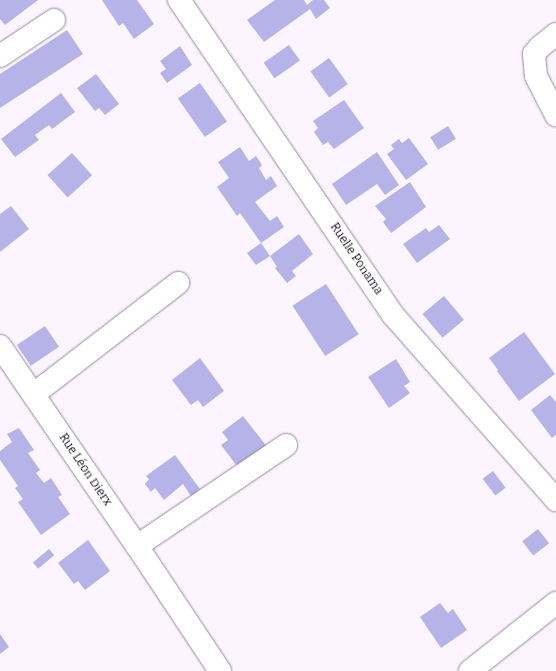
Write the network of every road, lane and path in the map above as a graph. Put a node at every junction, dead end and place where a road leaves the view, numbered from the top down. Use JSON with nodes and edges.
{"nodes":[{"id":1,"x":179,"y":0,"type":"edge"},
{"id":2,"x":54,"y":20,"type":"dead end"},
{"id":3,"x":556,"y":34,"type":"edge"},
{"id":4,"x":0,"y":56,"type":"edge"},
{"id":5,"x":556,"y":115,"type":"edge"},
{"id":6,"x":178,"y":283,"type":"dead end"},
{"id":7,"x":0,"y":346,"type":"edge"},
{"id":8,"x":34,"y":394,"type":"junction"},
{"id":9,"x":286,"y":445,"type":"dead end"},
{"id":10,"x":556,"y":500,"type":"edge"},
{"id":11,"x":137,"y":546,"type":"junction"},
{"id":12,"x":556,"y":603,"type":"edge"},
{"id":13,"x":220,"y":671,"type":"edge"},
{"id":14,"x":470,"y":671,"type":"edge"}],
"edges":[{"from":1,"to":10,"type":"street","name":"Ruelle Ponama"},
{"from":2,"to":4,"type":"street"},
{"from":3,"to":5,"type":"street"},
{"from":6,"to":8,"type":"street"},
{"from":7,"to":8,"type":"street","name":"Rue Léon Dierx"},
{"from":8,"to":11,"type":"street","name":"Rue Léon Dierx"},
{"from":9,"to":11,"type":"street"},
{"from":11,"to":13,"type":"street","name":"Rue Léon Dierx"},
{"from":12,"to":14,"type":"street"}]}
